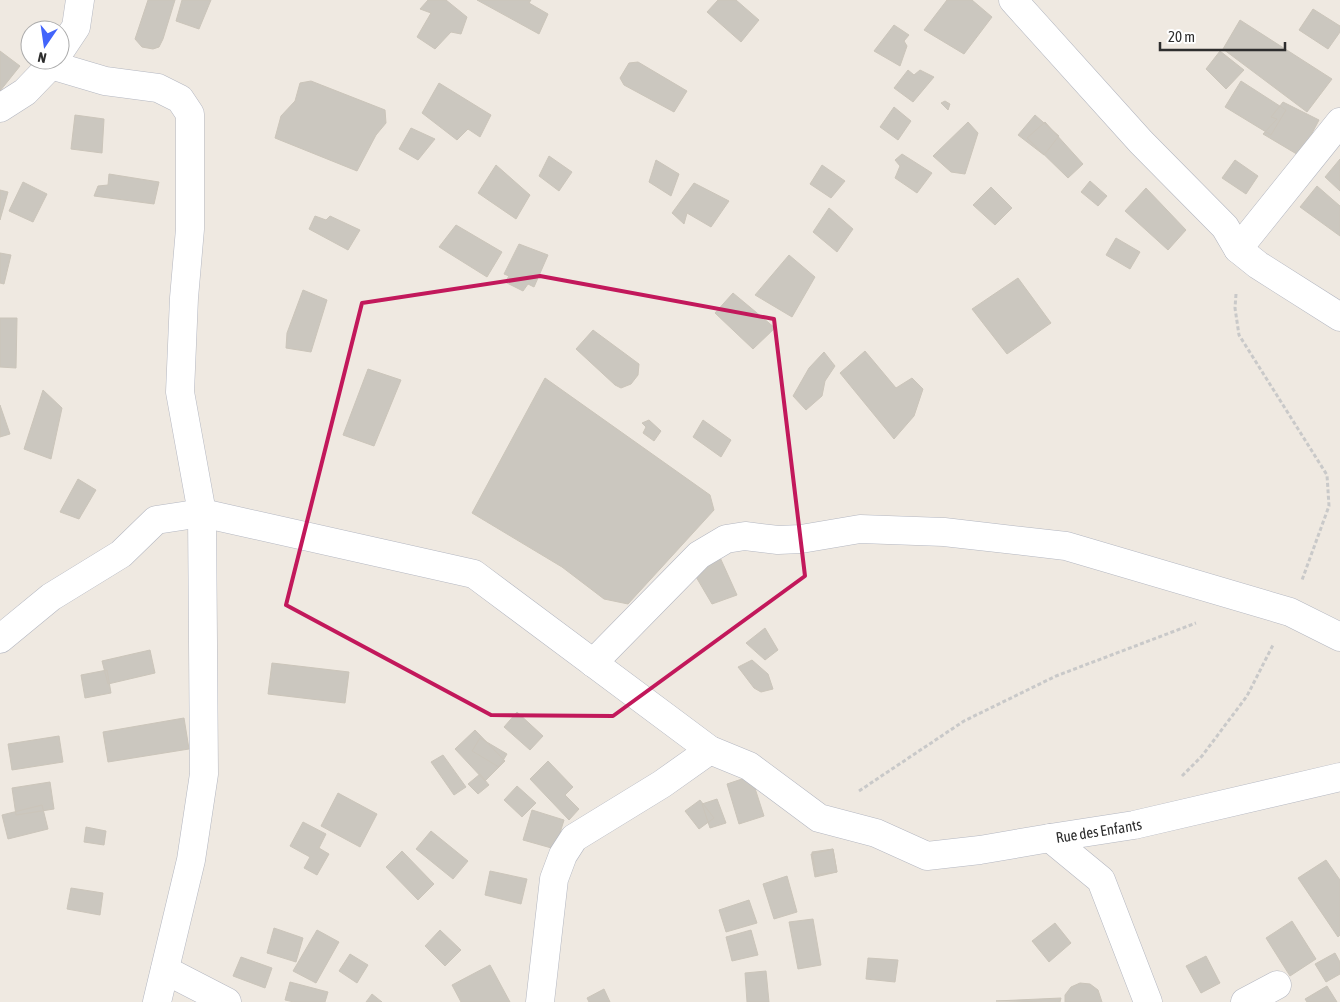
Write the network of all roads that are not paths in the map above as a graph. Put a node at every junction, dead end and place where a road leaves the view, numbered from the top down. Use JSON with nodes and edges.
{"nodes":[{"id":1,"x":80,"y":0,"type":"edge"},
{"id":2,"x":1013,"y":0,"type":"edge"},
{"id":3,"x":70,"y":36,"type":"edge"},
{"id":4,"x":70,"y":66,"type":"edge"},
{"id":5,"x":45,"y":70,"type":"edge"},
{"id":6,"x":0,"y":108,"type":"edge"},
{"id":7,"x":1340,"y":122,"type":"edge"},
{"id":8,"x":1238,"y":249,"type":"junction"},
{"id":9,"x":1340,"y":317,"type":"edge"},
{"id":10,"x":202,"y":513,"type":"junction"},
{"id":11,"x":1340,"y":637,"type":"edge"},
{"id":12,"x":0,"y":639,"type":"edge"},
{"id":13,"x":593,"y":663,"type":"junction"},
{"id":14,"x":710,"y":750,"type":"junction"},
{"id":15,"x":1340,"y":777,"type":"edge"},
{"id":16,"x":1050,"y":838,"type":"junction"},
{"id":17,"x":165,"y":970,"type":"junction"},
{"id":18,"x":1277,"y":985,"type":"dead end"},
{"id":19,"x":157,"y":1002,"type":"edge"},
{"id":20,"x":228,"y":1002,"type":"edge"},
{"id":21,"x":540,"y":1002,"type":"edge"},
{"id":22,"x":1148,"y":1002,"type":"edge"},
{"id":23,"x":1245,"y":1002,"type":"edge"}],
"edges":[{"from":1,"to":3,"type":"street"},
{"from":2,"to":8,"type":"street"},
{"from":4,"to":10,"type":"street"},
{"from":5,"to":6,"type":"street"},
{"from":7,"to":8,"type":"street"},
{"from":8,"to":9,"type":"street"},
{"from":10,"to":12,"type":"street"},
{"from":10,"to":13,"type":"street"},
{"from":10,"to":17,"type":"street"},
{"from":11,"to":13,"type":"street"},
{"from":13,"to":14,"type":"street"},
{"from":14,"to":16,"type":"street"},
{"from":14,"to":21,"type":"street"},
{"from":15,"to":16,"type":"street","name":"Rue des Enfants"},
{"from":16,"to":22,"type":"street","name":"Rue des Enfants"},
{"from":17,"to":19,"type":"street"},
{"from":17,"to":20,"type":"street"},
{"from":18,"to":23,"type":"street"}]}
